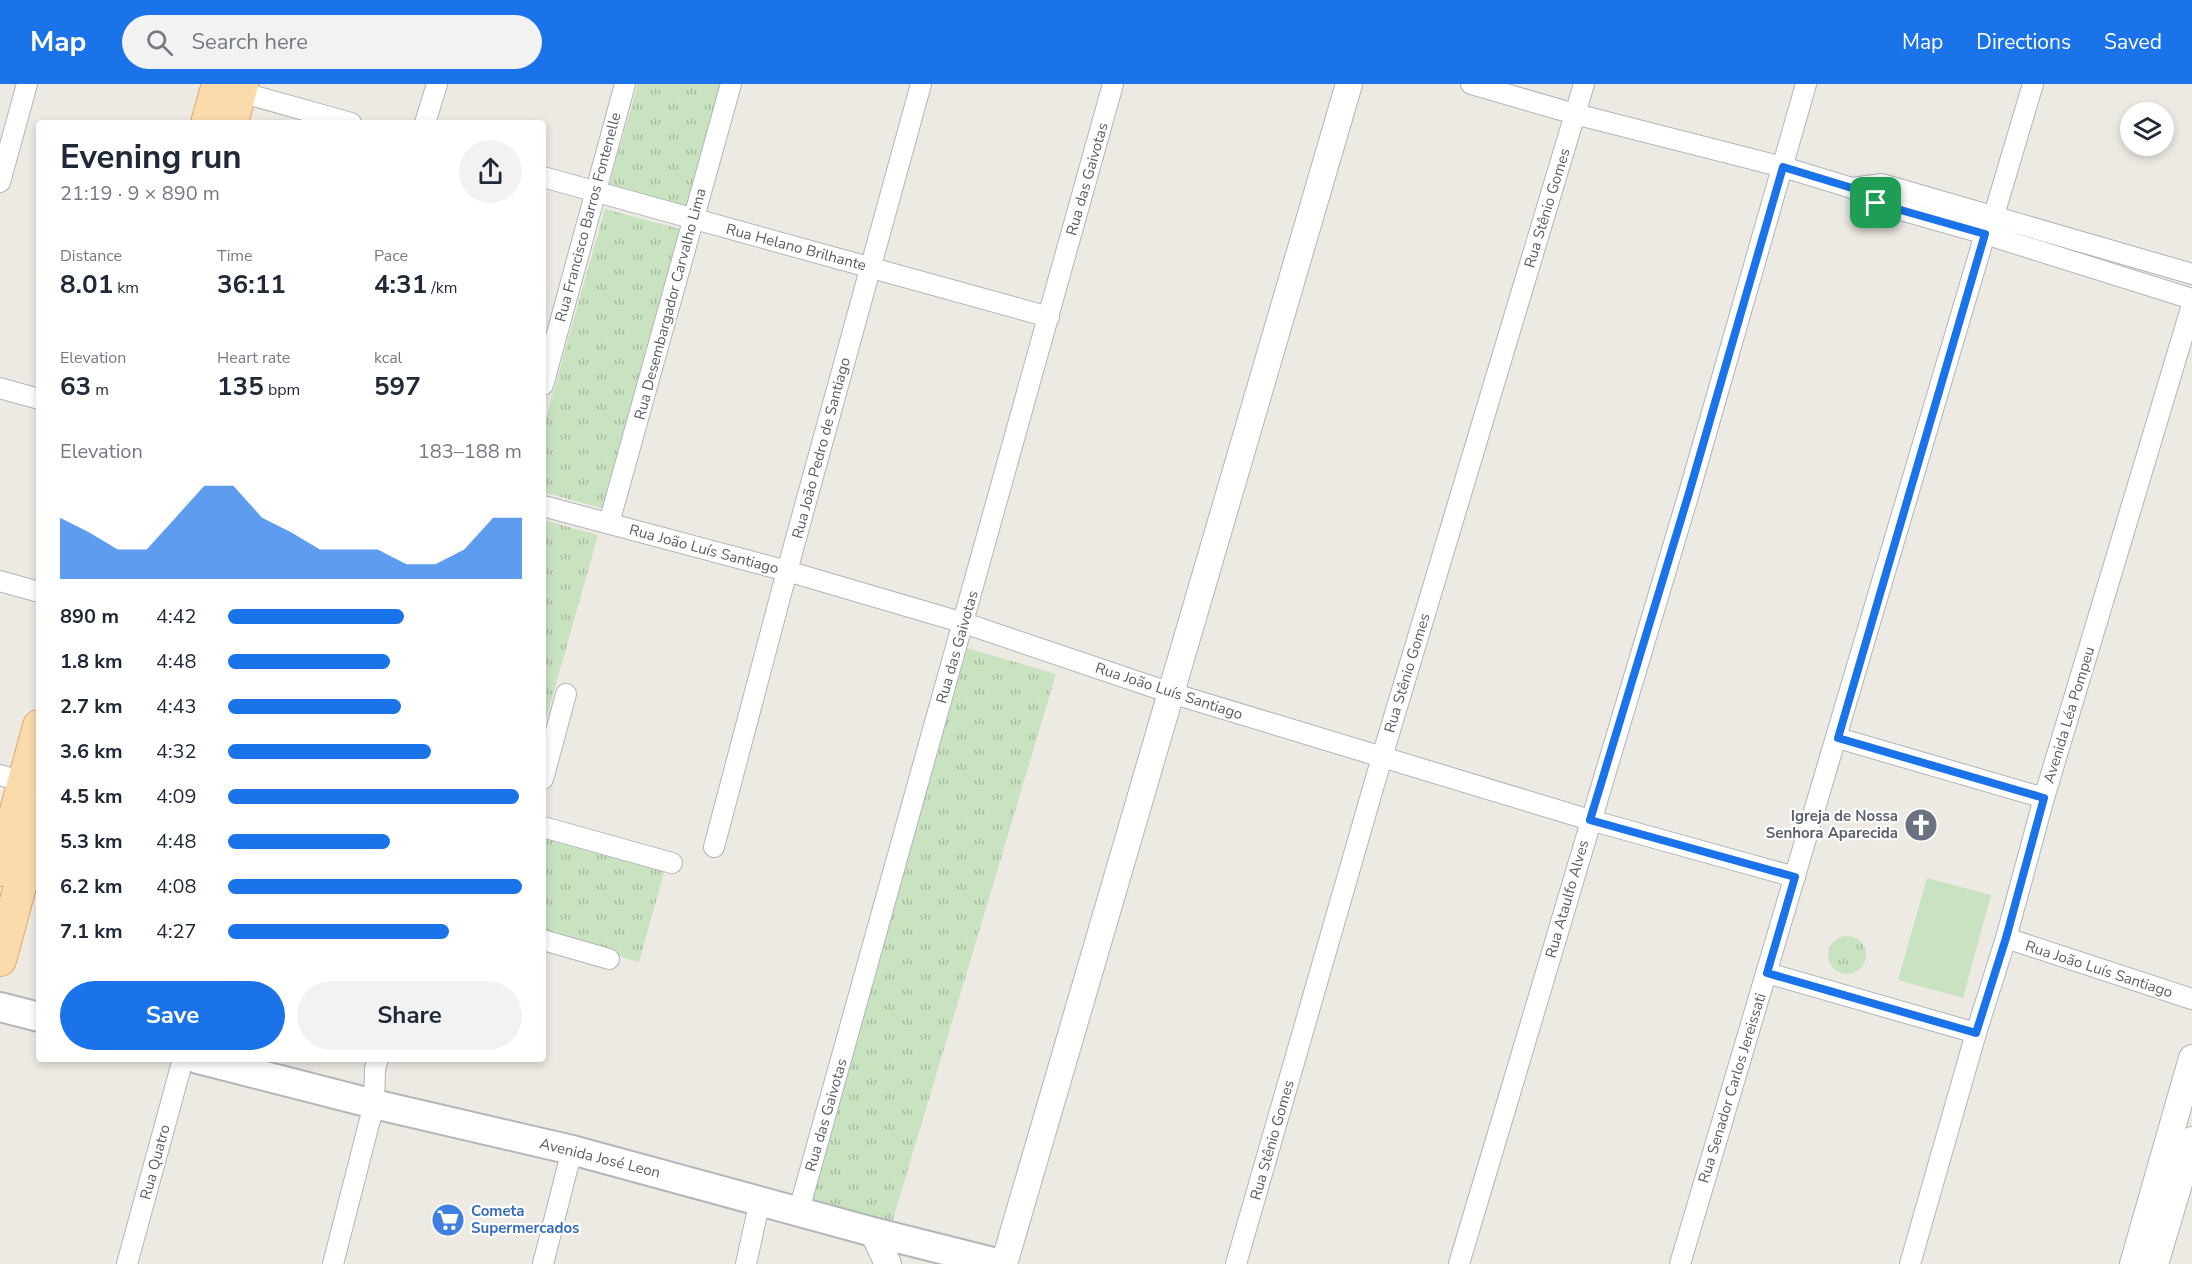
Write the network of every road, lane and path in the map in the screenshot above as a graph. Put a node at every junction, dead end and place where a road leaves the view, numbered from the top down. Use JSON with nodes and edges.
{"nodes":[{"id":1,"x":27,"y":84,"type":"edge"},
{"id":2,"x":437,"y":84,"type":"edge"},
{"id":3,"x":625,"y":84,"type":"edge"},
{"id":4,"x":731,"y":84,"type":"edge"},
{"id":5,"x":921,"y":84,"type":"edge"},
{"id":6,"x":1113,"y":84,"type":"edge"},
{"id":7,"x":1349,"y":84,"type":"edge"},
{"id":8,"x":1471,"y":84,"type":"edge"},
{"id":9,"x":1584,"y":84,"type":"edge"},
{"id":10,"x":1806,"y":84,"type":"edge"},
{"id":11,"x":2033,"y":84,"type":"edge"},
{"id":12,"x":229,"y":86,"type":"edge"},
{"id":13,"x":1575,"y":114,"type":"junction"},
{"id":14,"x":209,"y":120,"type":"edge"},
{"id":15,"x":232,"y":120,"type":"edge"},
{"id":16,"x":341,"y":120,"type":"edge"},
{"id":17,"x":426,"y":120,"type":"edge"},
{"id":18,"x":1783,"y":167,"type":"junction"},
{"id":19,"x":546,"y":178,"type":"edge"},
{"id":20,"x":0,"y":182,"type":"edge"},
{"id":21,"x":1852,"y":188,"type":"junction"},
{"id":22,"x":595,"y":191,"type":"junction"},
{"id":23,"x":1994,"y":215,"type":"junction"},
{"id":24,"x":693,"y":219,"type":"junction"},
{"id":25,"x":1985,"y":234,"type":"junction"},
{"id":26,"x":870,"y":268,"type":"junction"},
{"id":27,"x":2192,"y":274,"type":"edge"},
{"id":28,"x":2192,"y":299,"type":"edge"},
{"id":29,"x":2192,"y":305,"type":"edge"},
{"id":30,"x":1049,"y":317,"type":"junction"},
{"id":31,"x":546,"y":374,"type":"edge"},
{"id":32,"x":0,"y":388,"type":"edge"},
{"id":33,"x":36,"y":398,"type":"edge"},
{"id":34,"x":546,"y":507,"type":"edge"},
{"id":35,"x":609,"y":523,"type":"junction"},
{"id":36,"x":787,"y":571,"type":"junction"},
{"id":37,"x":0,"y":581,"type":"edge"},
{"id":38,"x":36,"y":591,"type":"edge"},
{"id":39,"x":964,"y":623,"type":"junction"},
{"id":40,"x":566,"y":693,"type":"dead end"},
{"id":41,"x":1171,"y":693,"type":"junction"},
{"id":42,"x":36,"y":736,"type":"edge"},
{"id":43,"x":1838,"y":738,"type":"junction"},
{"id":44,"x":1382,"y":757,"type":"junction"},
{"id":45,"x":546,"y":768,"type":"edge"},
{"id":46,"x":21,"y":783,"type":"edge"},
{"id":47,"x":2044,"y":798,"type":"junction"},
{"id":48,"x":1590,"y":820,"type":"junction"},
{"id":49,"x":36,"y":827,"type":"edge"},
{"id":50,"x":546,"y":828,"type":"edge"},
{"id":51,"x":714,"y":847,"type":"dead end"},
{"id":52,"x":672,"y":863,"type":"dead end"},
{"id":53,"x":0,"y":870,"type":"edge"},
{"id":54,"x":1795,"y":877,"type":"junction"},
{"id":55,"x":2006,"y":938,"type":"junction"},
{"id":56,"x":546,"y":941,"type":"edge"},
{"id":57,"x":609,"y":959,"type":"dead end"},
{"id":58,"x":0,"y":960,"type":"edge"},
{"id":59,"x":1767,"y":973,"type":"junction"},
{"id":60,"x":2192,"y":999,"type":"edge"},
{"id":61,"x":0,"y":1007,"type":"edge"},
{"id":62,"x":36,"y":1016,"type":"edge"},
{"id":63,"x":1976,"y":1033,"type":"junction"},
{"id":64,"x":2192,"y":1059,"type":"edge"},
{"id":65,"x":182,"y":1062,"type":"edge"},
{"id":66,"x":210,"y":1062,"type":"edge"},
{"id":67,"x":377,"y":1062,"type":"edge"},
{"id":68,"x":2187,"y":1091,"type":"edge"},
{"id":69,"x":374,"y":1104,"type":"junction"},
{"id":70,"x":2192,"y":1140,"type":"edge"},
{"id":71,"x":572,"y":1150,"type":"junction"},
{"id":72,"x":2163,"y":1198,"type":"junction"},
{"id":73,"x":760,"y":1200,"type":"junction"},
{"id":74,"x":799,"y":1210,"type":"junction"},
{"id":75,"x":873,"y":1232,"type":"junction"},
{"id":76,"x":127,"y":1264,"type":"edge"},
{"id":77,"x":333,"y":1264,"type":"edge"},
{"id":78,"x":543,"y":1264,"type":"edge"},
{"id":79,"x":746,"y":1264,"type":"edge"},
{"id":80,"x":888,"y":1264,"type":"edge"},
{"id":81,"x":1002,"y":1264,"type":"edge"},
{"id":82,"x":1236,"y":1264,"type":"edge"},
{"id":83,"x":1459,"y":1264,"type":"edge"},
{"id":84,"x":1680,"y":1264,"type":"edge"},
{"id":85,"x":1910,"y":1264,"type":"edge"},
{"id":86,"x":2133,"y":1264,"type":"edge"},
{"id":87,"x":2155,"y":1264,"type":"edge"}],
"edges":[{"from":1,"to":20,"type":"street"},
{"from":2,"to":17,"type":"street"},
{"from":3,"to":22,"type":"street","name":"Rua Francisco Barros Fontenelle"},
{"from":4,"to":24,"type":"street","name":"Rua Desembargador Carvalho Lima"},
{"from":5,"to":26,"type":"street","name":"Rua João Pedro de Santiago"},
{"from":6,"to":30,"type":"street","name":"Rua das Gaivotas"},
{"from":7,"to":41,"type":"street"},
{"from":8,"to":13,"type":"street"},
{"from":9,"to":13,"type":"street","name":"Rua Stênio Gomes"},
{"from":10,"to":18,"type":"street","name":"Rua Ataulfo Alves"},
{"from":11,"to":23,"type":"street","name":"Rua Senador Carlos Jereissati"},
{"from":12,"to":14,"type":"main road"},
{"from":12,"to":15,"type":"main road"},
{"from":12,"to":16,"type":"street"},
{"from":13,"to":18,"type":"street"},
{"from":13,"to":44,"type":"street","name":"Rua Stênio Gomes"},
{"from":18,"to":21,"type":"street"},
{"from":18,"to":48,"type":"street","name":"Rua Ataulfo Alves"},
{"from":19,"to":22,"type":"street","name":"Rua Helano Brilhante"},
{"from":21,"to":23,"type":"street"},
{"from":21,"to":25,"type":"street"},
{"from":22,"to":24,"type":"street","name":"Rua Helano Brilhante"},
{"from":22,"to":31,"type":"street","name":"Rua Francisco Barros Fontenelle"},
{"from":23,"to":25,"type":"street","name":"Rua Senador Carlos Jereissati"},
{"from":23,"to":27,"type":"street"},
{"from":24,"to":26,"type":"street","name":"Rua Helano Brilhante"},
{"from":24,"to":35,"type":"street","name":"Rua Desembargador Carvalho Lima"},
{"from":25,"to":28,"type":"street"},
{"from":25,"to":43,"type":"street","name":"Rua Senador Carlos Jereissati"},
{"from":26,"to":30,"type":"street","name":"Rua Helano Brilhante"},
{"from":26,"to":36,"type":"street","name":"Rua João Pedro de Santiago"},
{"from":29,"to":47,"type":"street","name":"Avenida Léa Pompeu"},
{"from":30,"to":39,"type":"street","name":"Rua das Gaivotas"},
{"from":32,"to":33,"type":"street"},
{"from":34,"to":35,"type":"street","name":"Rua João Luís Santiago"},
{"from":35,"to":36,"type":"street","name":"Rua João Luís Santiago"},
{"from":36,"to":39,"type":"street","name":"Rua João Luís Santiago"},
{"from":36,"to":51,"type":"street","name":"Rua João Pedro de Santiago"},
{"from":37,"to":38,"type":"street"},
{"from":39,"to":41,"type":"street","name":"Rua João Luís Santiago"},
{"from":39,"to":74,"type":"street","name":"Rua das Gaivotas"},
{"from":40,"to":45,"type":"street"},
{"from":41,"to":44,"type":"street","name":"Rua João Luís Santiago"},
{"from":41,"to":81,"type":"street"},
{"from":42,"to":46,"type":"main road"},
{"from":43,"to":47,"type":"street"},
{"from":43,"to":54,"type":"street","name":"Rua Senador Carlos Jereissati"},
{"from":44,"to":48,"type":"street","name":"Rua João Luís Santiago"},
{"from":44,"to":82,"type":"street","name":"Rua Stênio Gomes"},
{"from":46,"to":53,"type":"main road"},
{"from":47,"to":55,"type":"street","name":"Avenida Léa Pompeu"},
{"from":48,"to":54,"type":"street","name":"Rua João Luís Santiago"},
{"from":48,"to":83,"type":"street","name":"Rua Ataulfo Alves"},
{"from":49,"to":58,"type":"main road"},
{"from":50,"to":52,"type":"street"},
{"from":54,"to":59,"type":"street","name":"Rua Senador Carlos Jereissati"},
{"from":55,"to":60,"type":"street","name":"Rua João Luís Santiago"},
{"from":55,"to":63,"type":"street","name":"Avenida Léa Pompeu"},
{"from":56,"to":57,"type":"street"},
{"from":59,"to":63,"type":"street"},
{"from":59,"to":84,"type":"street","name":"Rua Senador Carlos Jereissati"},
{"from":61,"to":62,"type":"main road"},
{"from":63,"to":85,"type":"street","name":"Avenida Léa Pompeu"},
{"from":64,"to":68,"type":"street"},
{"from":65,"to":76,"type":"street","name":"Rua Quatro"},
{"from":66,"to":69,"type":"main road","name":"Avenida José Leon"},
{"from":67,"to":69,"type":"street"},
{"from":68,"to":72,"type":"street"},
{"from":69,"to":71,"type":"main road","name":"Avenida José Leon"},
{"from":69,"to":77,"type":"street"},
{"from":70,"to":72,"type":"street"},
{"from":71,"to":73,"type":"main road","name":"Avenida José Leon"},
{"from":71,"to":78,"type":"street"},
{"from":72,"to":86,"type":"street"},
{"from":72,"to":87,"type":"street"},
{"from":73,"to":74,"type":"main road","name":"Avenida José Leon"},
{"from":73,"to":79,"type":"street"},
{"from":74,"to":75,"type":"main road","name":"Avenida José Leon"},
{"from":75,"to":80,"type":"street"},
{"from":75,"to":81,"type":"main road","name":"Avenida José Leon"}]}
